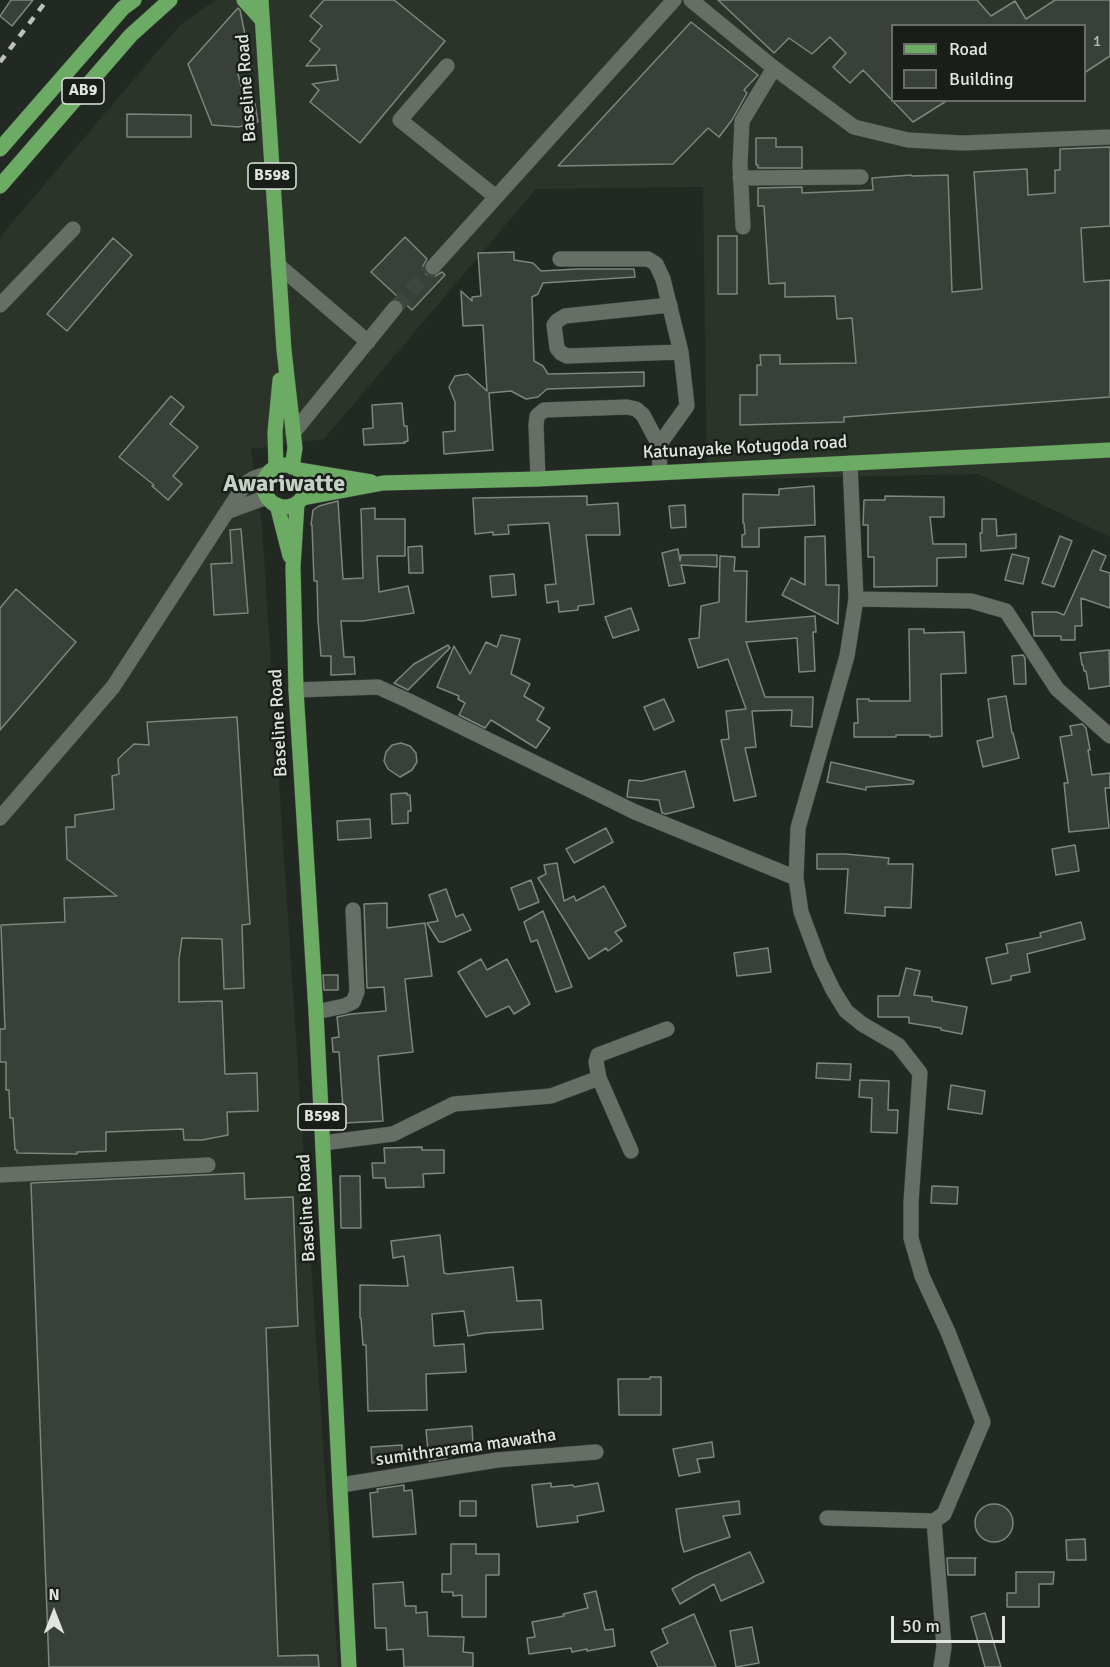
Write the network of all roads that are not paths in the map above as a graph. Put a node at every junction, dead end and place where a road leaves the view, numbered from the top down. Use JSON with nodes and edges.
{"nodes":[{"id":1,"x":170,"y":0,"type":"edge"},
{"id":2,"x":244,"y":0,"type":"edge"},
{"id":3,"x":674,"y":0,"type":"edge"},
{"id":4,"x":691,"y":0,"type":"edge"},
{"id":5,"x":128,"y":3,"type":"edge"},
{"id":6,"x":262,"y":6,"type":"edge"},
{"id":7,"x":447,"y":66,"type":"dead end"},
{"id":8,"x":774,"y":68,"type":"junction"},
{"id":9,"x":1110,"y":137,"type":"edge"},
{"id":10,"x":0,"y":149,"type":"edge"},
{"id":11,"x":861,"y":177,"type":"dead end"},
{"id":12,"x":740,"y":178,"type":"junction"},
{"id":13,"x":0,"y":186,"type":"edge"},
{"id":14,"x":496,"y":197,"type":"junction"},
{"id":15,"x":743,"y":227,"type":"dead end"},
{"id":16,"x":74,"y":229,"type":"dead end"},
{"id":17,"x":560,"y":259,"type":"dead end"},
{"id":18,"x":278,"y":266,"type":"junction"},
{"id":19,"x":433,"y":267,"type":"tunnel mouth"},
{"id":20,"x":0,"y":305,"type":"edge"},
{"id":21,"x":670,"y":305,"type":"junction"},
{"id":22,"x":395,"y":308,"type":"tunnel mouth"},
{"id":23,"x":368,"y":342,"type":"junction"},
{"id":24,"x":284,"y":351,"type":"junction"},
{"id":25,"x":681,"y":352,"type":"junction"},
{"id":26,"x":293,"y":433,"type":"junction"},
{"id":27,"x":659,"y":445,"type":"junction"},
{"id":28,"x":1110,"y":450,"type":"edge"},
{"id":29,"x":850,"y":463,"type":"junction"},
{"id":30,"x":295,"y":469,"type":"junction"},
{"id":31,"x":272,"y":470,"type":"junction"},
{"id":32,"x":660,"y":472,"type":"junction"},
{"id":33,"x":538,"y":479,"type":"junction"},
{"id":34,"x":383,"y":483,"type":"junction"},
{"id":35,"x":272,"y":501,"type":"junction"},
{"id":36,"x":300,"y":501,"type":"junction"},
{"id":37,"x":229,"y":511,"type":"junction"},
{"id":38,"x":293,"y":567,"type":"junction"},
{"id":39,"x":856,"y":599,"type":"junction"},
{"id":40,"x":296,"y":690,"type":"junction"},
{"id":41,"x":1110,"y":736,"type":"edge"},
{"id":42,"x":0,"y":818,"type":"edge"},
{"id":43,"x":796,"y":878,"type":"junction"},
{"id":44,"x":353,"y":910,"type":"dead end"},
{"id":45,"x":316,"y":1012,"type":"junction"},
{"id":46,"x":667,"y":1029,"type":"dead end"},
{"id":47,"x":599,"y":1078,"type":"junction"},
{"id":48,"x":323,"y":1143,"type":"junction"},
{"id":49,"x":631,"y":1151,"type":"dead end"},
{"id":50,"x":208,"y":1165,"type":"dead end"},
{"id":51,"x":0,"y":1175,"type":"edge"},
{"id":52,"x":596,"y":1452,"type":"dead end"},
{"id":53,"x":340,"y":1485,"type":"junction"},
{"id":54,"x":826,"y":1518,"type":"dead end"},
{"id":55,"x":934,"y":1521,"type":"junction"},
{"id":56,"x":349,"y":1667,"type":"edge"},
{"id":57,"x":941,"y":1667,"type":"edge"}],
"edges":[{"from":1,"to":13,"type":"main road","number":"AB9"},
{"from":2,"to":6,"type":"main road"},
{"from":3,"to":14,"type":"street"},
{"from":4,"to":8,"type":"street"},
{"from":5,"to":10,"type":"main road","number":"AB9"},
{"from":6,"to":18,"type":"main road","name":"Baseline Road","number":"B598"},
{"from":7,"to":14,"type":"street"},
{"from":8,"to":9,"type":"street"},
{"from":8,"to":12,"type":"street"},
{"from":11,"to":12,"type":"street"},
{"from":12,"to":15,"type":"street"},
{"from":14,"to":19,"type":"street"},
{"from":16,"to":20,"type":"street"},
{"from":17,"to":21,"type":"street"},
{"from":18,"to":23,"type":"street"},
{"from":18,"to":24,"type":"main road","name":"Baseline Road","number":"B598"},
{"from":21,"to":25,"type":"street"},
{"from":21,"to":25,"type":"street"},
{"from":22,"to":23,"type":"street"},
{"from":23,"to":26,"type":"street"},
{"from":24,"to":26,"type":"main road","name":"Baseline Road","number":"B598"},
{"from":24,"to":31,"type":"main road","name":"Baseline Road","number":"B598"},
{"from":25,"to":27,"type":"street"},
{"from":26,"to":30,"type":"main road","name":"Baseline Road","number":"B598"},
{"from":27,"to":32,"type":"street"},
{"from":27,"to":33,"type":"street"},
{"from":28,"to":29,"type":"main road","name":"Katunayake Kotugoda road"},
{"from":29,"to":32,"type":"main road","name":"Katunayake Kotugoda road"},
{"from":29,"to":39,"type":"street"},
{"from":30,"to":31,"type":"main road"},
{"from":30,"to":34,"type":"main road","name":"Katunayake Kotugoda road"},
{"from":30,"to":36,"type":"main road"},
{"from":31,"to":35,"type":"main road"},
{"from":31,"to":37,"type":"street"},
{"from":32,"to":33,"type":"main road","name":"Katunayake Kotugoda road"},
{"from":33,"to":34,"type":"main road","name":"Katunayake Kotugoda road"},
{"from":34,"to":36,"type":"main road","name":"Katunayake Kotugoda road"},
{"from":35,"to":36,"type":"main road"},
{"from":35,"to":37,"type":"street"},
{"from":35,"to":38,"type":"main road","name":"Baseline Road","number":"B598"},
{"from":36,"to":38,"type":"main road","name":"Baseline Road","number":"B598"},
{"from":37,"to":42,"type":"street"},
{"from":38,"to":40,"type":"main road","name":"Baseline Road","number":"B598"},
{"from":39,"to":41,"type":"street"},
{"from":39,"to":43,"type":"street"},
{"from":40,"to":43,"type":"street"},
{"from":40,"to":45,"type":"main road","name":"Baseline Road","number":"B598"},
{"from":43,"to":55,"type":"street"},
{"from":44,"to":45,"type":"street"},
{"from":45,"to":48,"type":"main road","name":"Baseline Road","number":"B598"},
{"from":46,"to":47,"type":"street"},
{"from":47,"to":48,"type":"street"},
{"from":47,"to":49,"type":"street"},
{"from":48,"to":53,"type":"main road","name":"Baseline Road","number":"B598"},
{"from":50,"to":51,"type":"street"},
{"from":52,"to":53,"type":"street","name":"sumithrarama mawatha"},
{"from":53,"to":56,"type":"main road","name":"Baseline Road","number":"B598"},
{"from":54,"to":55,"type":"street"},
{"from":55,"to":57,"type":"street"}]}
